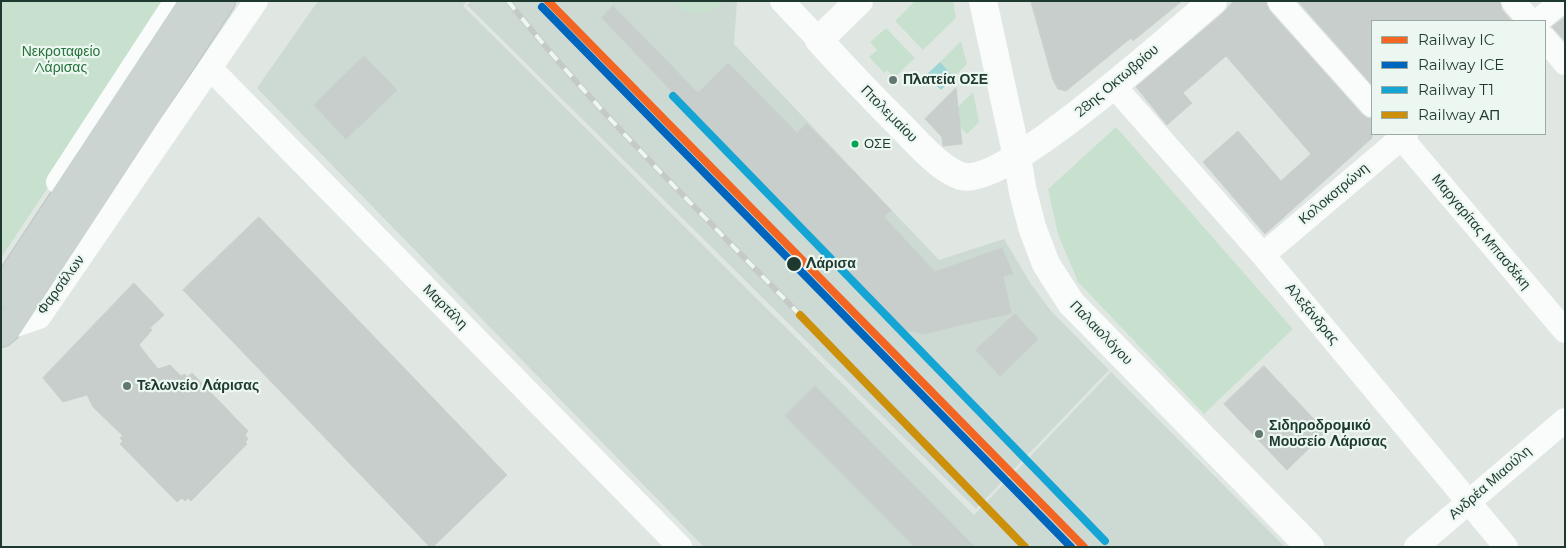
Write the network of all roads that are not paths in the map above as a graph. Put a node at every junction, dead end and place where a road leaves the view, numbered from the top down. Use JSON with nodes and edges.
{"nodes":[{"id":1,"x":176,"y":1,"type":"edge"},
{"id":2,"x":194,"y":1,"type":"edge"},
{"id":3,"x":220,"y":1,"type":"edge"},
{"id":4,"x":256,"y":1,"type":"edge"},
{"id":5,"x":782,"y":1,"type":"edge"},
{"id":6,"x":859,"y":1,"type":"edge"},
{"id":7,"x":983,"y":1,"type":"edge"},
{"id":8,"x":1213,"y":1,"type":"edge"},
{"id":9,"x":1279,"y":1,"type":"edge"},
{"id":10,"x":1513,"y":1,"type":"edge"},
{"id":11,"x":1562,"y":1,"type":"edge"},
{"id":12,"x":1529,"y":20,"type":"edge"},
{"id":13,"x":1539,"y":20,"type":"edge"},
{"id":14,"x":820,"y":40,"type":"junction"},
{"id":15,"x":1546,"y":40,"type":"edge"},
{"id":16,"x":1565,"y":63,"type":"edge"},
{"id":17,"x":210,"y":68,"type":"junction"},
{"id":18,"x":1113,"y":85,"type":"junction"},
{"id":19,"x":1371,"y":104,"type":"edge"},
{"id":20,"x":1401,"y":135,"type":"edge"},
{"id":21,"x":1017,"y":157,"type":"junction"},
{"id":22,"x":1263,"y":255,"type":"junction"},
{"id":23,"x":1,"y":270,"type":"edge"},
{"id":24,"x":1,"y":294,"type":"edge"},
{"id":25,"x":4,"y":331,"type":"edge"},
{"id":26,"x":1565,"y":331,"type":"edge"},
{"id":27,"x":1565,"y":420,"type":"edge"},
{"id":28,"x":1469,"y":502,"type":"junction"},
{"id":29,"x":680,"y":547,"type":"edge"},
{"id":30,"x":1310,"y":547,"type":"edge"},
{"id":31,"x":1416,"y":547,"type":"edge"},
{"id":32,"x":1506,"y":547,"type":"edge"}],
"edges":[{"from":1,"to":23,"type":"street"},
{"from":2,"to":24,"type":"main road"},
{"from":3,"to":25,"type":"main road","name":"Φαρσάλων"},
{"from":4,"to":17,"type":"street","name":"Φαρσάλων"},
{"from":5,"to":14,"type":"street","name":"Πτολεμαίου"},
{"from":6,"to":14,"type":"street"},
{"from":7,"to":21,"type":"street","name":"Παλαιολόγου"},
{"from":8,"to":18,"type":"street","name":"28ης Οκτωβρίου"},
{"from":9,"to":19,"type":"street"},
{"from":10,"to":12,"type":"street"},
{"from":11,"to":13,"type":"street"},
{"from":14,"to":21,"type":"street","name":"Πτολεμαίου"},
{"from":15,"to":16,"type":"street"},
{"from":17,"to":25,"type":"street","name":"Φαρσάλων"},
{"from":17,"to":29,"type":"street","name":"Μαρτάλη"},
{"from":18,"to":21,"type":"street","name":"28ης Οκτωβρίου"},
{"from":18,"to":22,"type":"street","name":"Αλεξάνδρας"},
{"from":20,"to":22,"type":"street","name":"Κολοκοτρώνη"},
{"from":20,"to":26,"type":"street","name":"Μαργαρίτας Μπασδέκη"},
{"from":21,"to":30,"type":"street","name":"Παλαιολόγου"},
{"from":22,"to":28,"type":"street","name":"Αλεξάνδρας"},
{"from":27,"to":28,"type":"street","name":"Ανδρέα Μιαούλη"},
{"from":28,"to":31,"type":"street","name":"Ανδρέα Μιαούλη"},
{"from":28,"to":32,"type":"street","name":"Αλεξάνδρας"}]}
